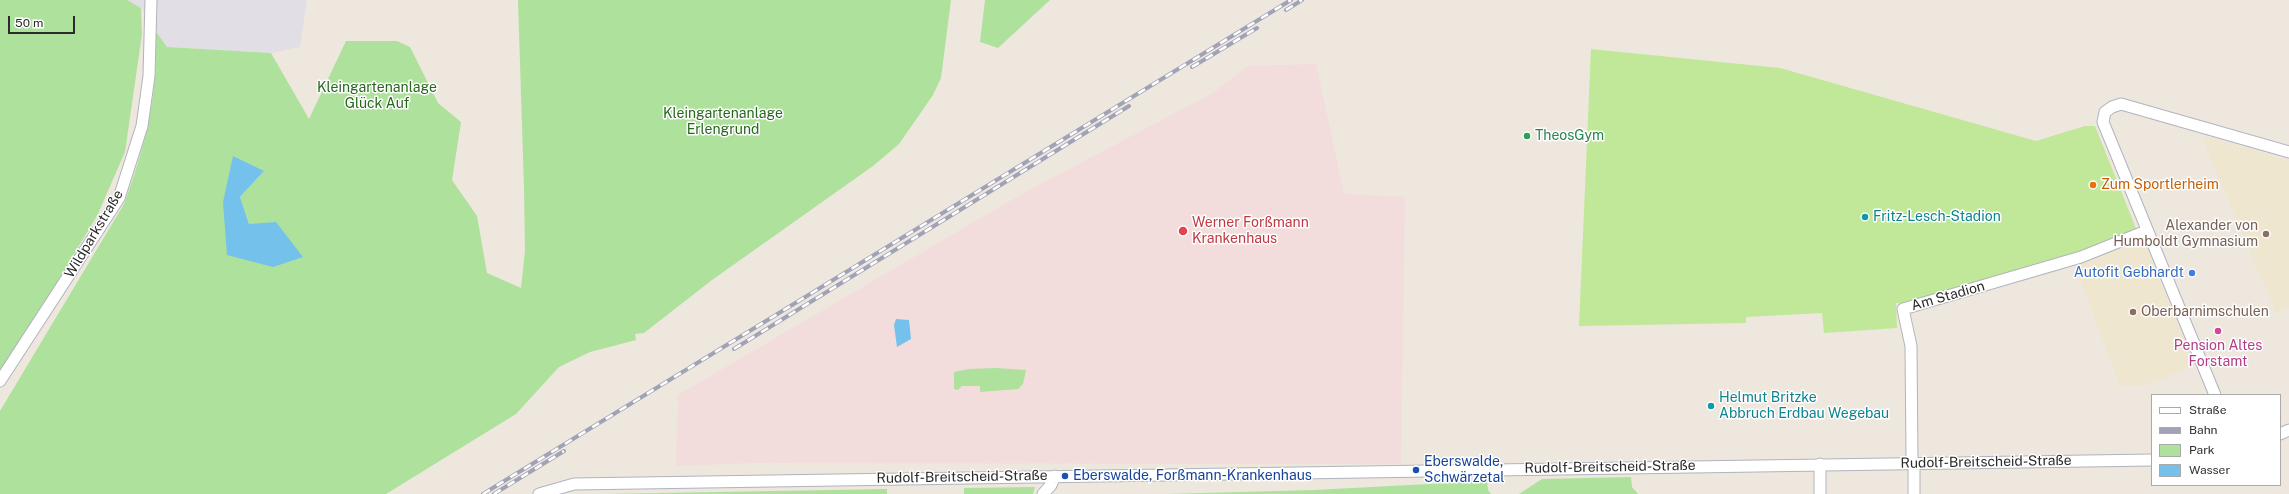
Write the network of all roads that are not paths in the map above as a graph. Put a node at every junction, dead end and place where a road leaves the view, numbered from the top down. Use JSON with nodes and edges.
{"nodes":[{"id":1,"x":151,"y":0,"type":"edge"},
{"id":2,"x":2289,"y":152,"type":"edge"},
{"id":3,"x":2146,"y":231,"type":"junction"},
{"id":4,"x":0,"y":381,"type":"edge"},
{"id":5,"x":2215,"y":394,"type":"edge"},
{"id":6,"x":2151,"y":460,"type":"edge"},
{"id":7,"x":1913,"y":463,"type":"junction"},
{"id":8,"x":1820,"y":464,"type":"junction"},
{"id":9,"x":1055,"y":476,"type":"junction"},
{"id":10,"x":538,"y":494,"type":"edge"},
{"id":11,"x":1043,"y":494,"type":"edge"},
{"id":12,"x":1820,"y":494,"type":"edge"},
{"id":13,"x":1914,"y":494,"type":"edge"}],
"edges":[{"from":1,"to":4,"type":"street","name":"Wildparkstraße"},
{"from":2,"to":3,"type":"street"},
{"from":3,"to":5,"type":"street"},
{"from":3,"to":7,"type":"street","name":"Am Stadion"},
{"from":6,"to":7,"type":"street","name":"Rudolf-Breitscheid-Straße"},
{"from":7,"to":8,"type":"street","name":"Rudolf-Breitscheid-Straße"},
{"from":7,"to":13,"type":"street","name":"Am Stadion"},
{"from":8,"to":9,"type":"street","name":"Rudolf-Breitscheid-Straße"},
{"from":8,"to":12,"type":"street"},
{"from":9,"to":10,"type":"street","name":"Rudolf-Breitscheid-Straße"},
{"from":9,"to":11,"type":"street"}]}
